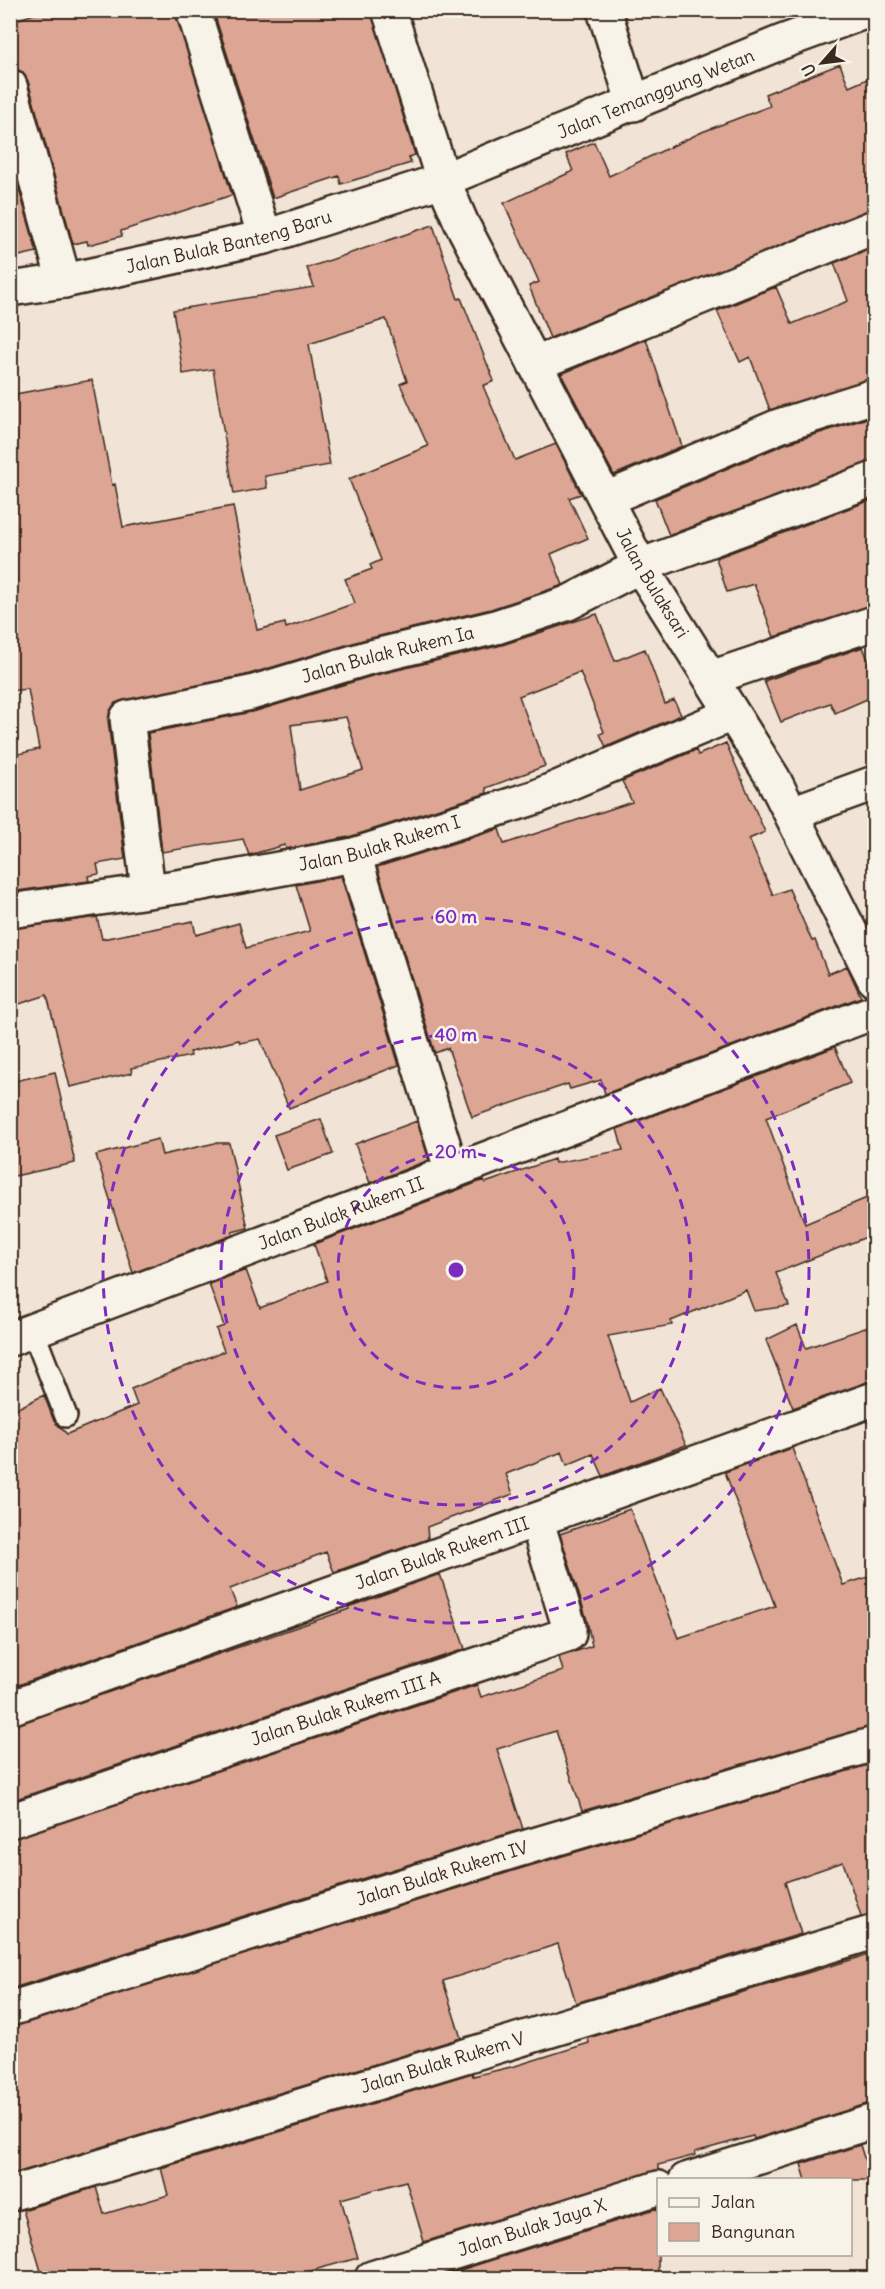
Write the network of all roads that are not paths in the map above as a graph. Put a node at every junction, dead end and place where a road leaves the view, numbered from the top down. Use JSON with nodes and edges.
{"nodes":[{"id":1,"x":193,"y":10,"type":"edge"},
{"id":2,"x":389,"y":10,"type":"edge"},
{"id":3,"x":604,"y":10,"type":"edge"},
{"id":4,"x":870,"y":10,"type":"edge"},
{"id":5,"x":10,"y":87,"type":"edge"},
{"id":6,"x":634,"y":104,"type":"junction"},
{"id":7,"x":450,"y":199,"type":"junction"},
{"id":8,"x":874,"y":227,"type":"edge"},
{"id":9,"x":265,"y":237,"type":"junction"},
{"id":10,"x":64,"y":281,"type":"junction"},
{"id":11,"x":10,"y":289,"type":"edge"},
{"id":12,"x":535,"y":364,"type":"junction"},
{"id":13,"x":874,"y":396,"type":"edge"},
{"id":14,"x":874,"y":479,"type":"edge"},
{"id":15,"x":606,"y":499,"type":"junction"},
{"id":16,"x":640,"y":566,"type":"junction"},
{"id":17,"x":874,"y":623,"type":"edge"},
{"id":18,"x":711,"y":678,"type":"junction"},
{"id":19,"x":732,"y":714,"type":"junction"},
{"id":20,"x":874,"y":783,"type":"edge"},
{"id":21,"x":792,"y":813,"type":"junction"},
{"id":22,"x":354,"y":855,"type":"junction"},
{"id":23,"x":148,"y":890,"type":"junction"},
{"id":24,"x":10,"y":911,"type":"edge"},
{"id":25,"x":874,"y":979,"type":"edge"},
{"id":26,"x":874,"y":1012,"type":"edge"},
{"id":27,"x":452,"y":1172,"type":"junction"},
{"id":28,"x":22,"y":1335,"type":"edge"},
{"id":29,"x":874,"y":1400,"type":"edge"},
{"id":30,"x":66,"y":1416,"type":"dead end"},
{"id":31,"x":537,"y":1522,"type":"junction"},
{"id":32,"x":10,"y":1708,"type":"edge"},
{"id":33,"x":874,"y":1744,"type":"edge"},
{"id":34,"x":10,"y":1821,"type":"edge"},
{"id":35,"x":874,"y":1932,"type":"edge"},
{"id":36,"x":10,"y":2009,"type":"edge"},
{"id":37,"x":874,"y":2121,"type":"edge"},
{"id":38,"x":693,"y":2178,"type":"edge"},
{"id":39,"x":657,"y":2188,"type":"edge"},
{"id":40,"x":10,"y":2194,"type":"edge"},
{"id":41,"x":372,"y":2278,"type":"edge"}],
"edges":[{"from":1,"to":9,"type":"street"},
{"from":2,"to":7,"type":"street","name":"Jalan Bulaksari"},
{"from":3,"to":6,"type":"street"},
{"from":4,"to":6,"type":"street","name":"Jalan Temanggung Wetan"},
{"from":5,"to":10,"type":"street"},
{"from":6,"to":7,"type":"street","name":"Jalan Temanggung Wetan"},
{"from":7,"to":9,"type":"street","name":"Jalan Bulak Banteng Baru"},
{"from":7,"to":12,"type":"street","name":"Jalan Bulaksari"},
{"from":8,"to":12,"type":"street"},
{"from":9,"to":10,"type":"street","name":"Jalan Bulak Banteng Baru"},
{"from":10,"to":11,"type":"street","name":"Jalan Bulak Banteng Baru"},
{"from":12,"to":15,"type":"street","name":"Jalan Bulaksari"},
{"from":13,"to":15,"type":"street"},
{"from":14,"to":16,"type":"street","name":"Jalan Bulak Rukem Ia"},
{"from":15,"to":16,"type":"street","name":"Jalan Bulaksari"},
{"from":16,"to":18,"type":"street","name":"Jalan Bulaksari"},
{"from":16,"to":23,"type":"street","name":"Jalan Bulak Rukem Ia"},
{"from":17,"to":18,"type":"street"},
{"from":18,"to":19,"type":"street","name":"Jalan Bulaksari"},
{"from":19,"to":21,"type":"street","name":"Jalan Bulaksari"},
{"from":19,"to":22,"type":"street","name":"Jalan Bulak Rukem I"},
{"from":20,"to":21,"type":"street"},
{"from":21,"to":25,"type":"street","name":"Jalan Bulaksari"},
{"from":22,"to":23,"type":"street","name":"Jalan Bulak Rukem I"},
{"from":22,"to":27,"type":"street"},
{"from":23,"to":24,"type":"street","name":"Jalan Bulak Rukem I"},
{"from":26,"to":27,"type":"street","name":"Jalan Bulak Rukem II"},
{"from":27,"to":28,"type":"street","name":"Jalan Bulak Rukem II"},
{"from":28,"to":30,"type":"lane"},
{"from":29,"to":31,"type":"street","name":"Jalan Bulak Rukem III"},
{"from":31,"to":32,"type":"street","name":"Jalan Bulak Rukem III"},
{"from":31,"to":34,"type":"street","name":"Jalan Bulak Rukem III A"},
{"from":33,"to":36,"type":"street","name":"Jalan Bulak Rukem IV"},
{"from":35,"to":40,"type":"street","name":"Jalan Bulak Rukem V"},
{"from":37,"to":38,"type":"street"},
{"from":39,"to":41,"type":"street","name":"Jalan Bulak Jaya X"}]}
